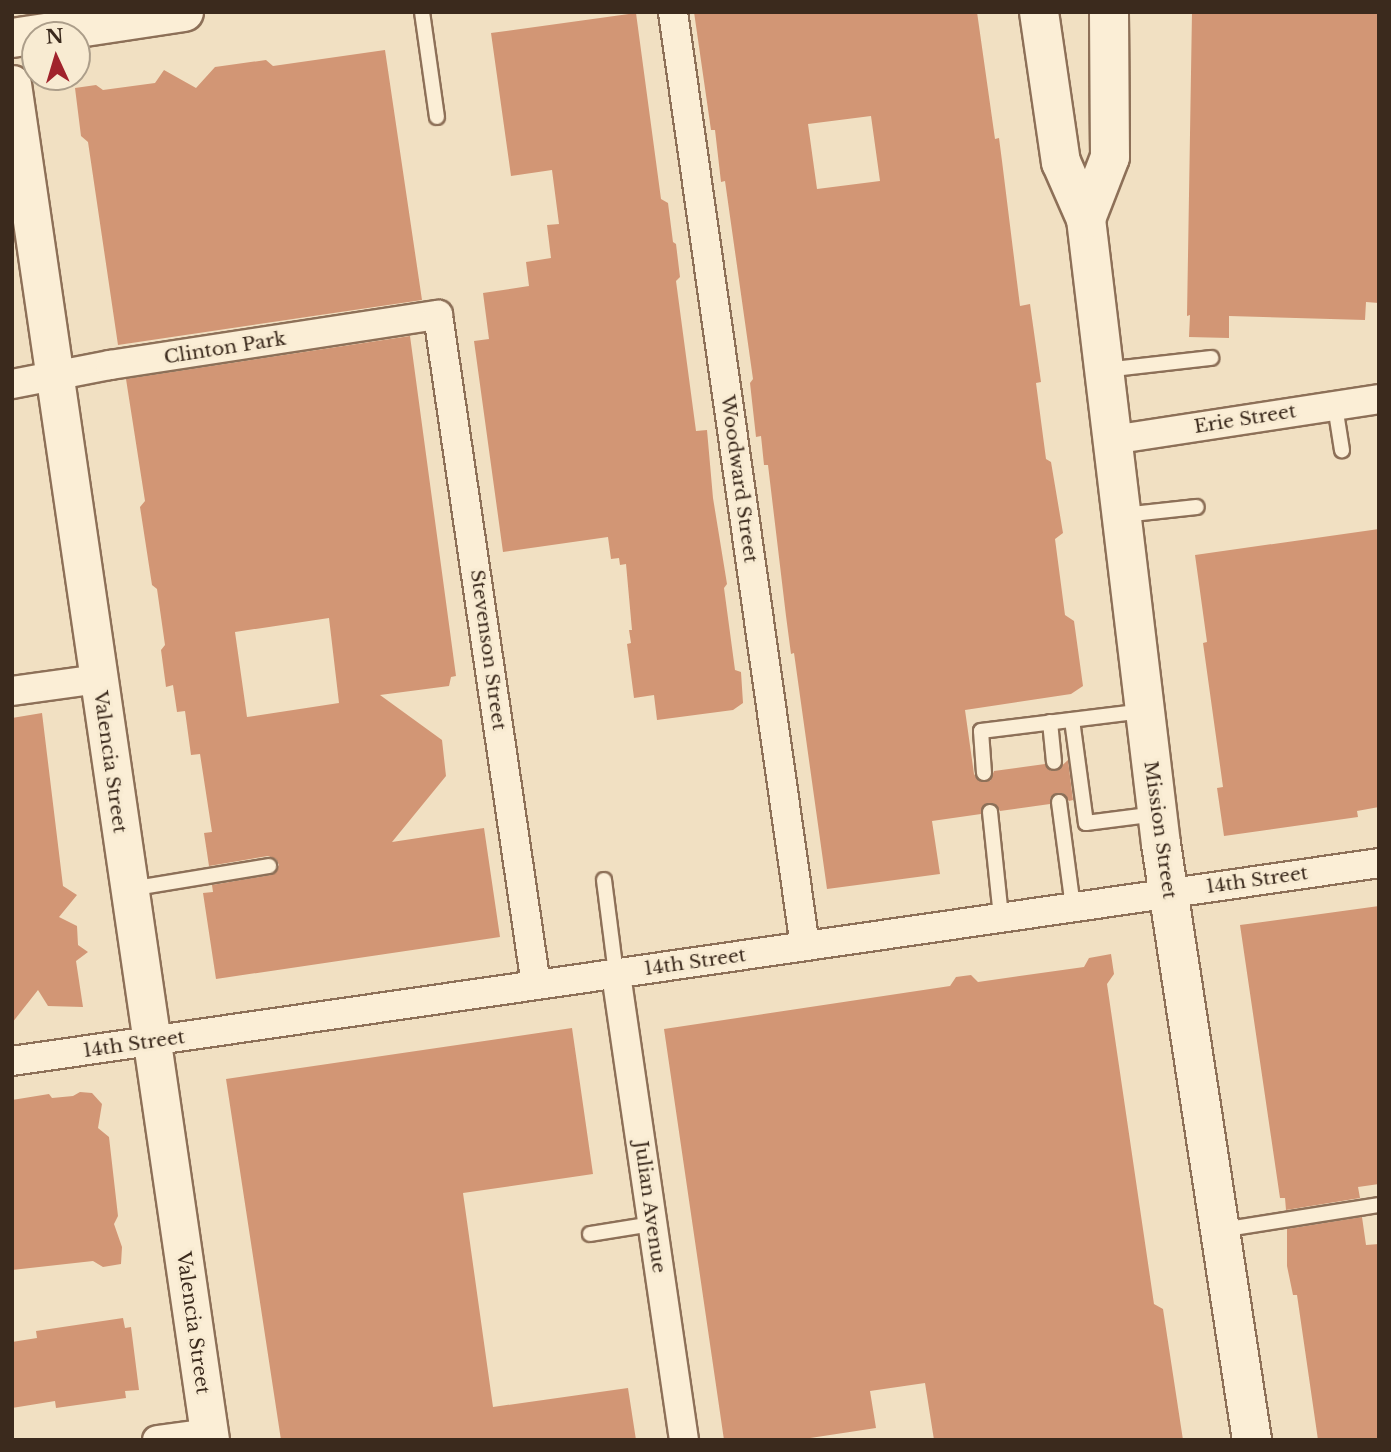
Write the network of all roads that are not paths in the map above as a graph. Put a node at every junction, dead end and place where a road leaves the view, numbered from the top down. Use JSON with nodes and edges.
{"nodes":[{"id":1,"x":184,"y":12,"type":"edge"},
{"id":2,"x":422,"y":12,"type":"edge"},
{"id":3,"x":673,"y":12,"type":"edge"},
{"id":4,"x":1040,"y":12,"type":"edge"},
{"id":5,"x":1109,"y":12,"type":"edge"},
{"id":6,"x":12,"y":38,"type":"edge"},
{"id":7,"x":12,"y":84,"type":"edge"},
{"id":8,"x":437,"y":117,"type":"dead end"},
{"id":9,"x":1086,"y":219,"type":"junction"},
{"id":10,"x":438,"y":315,"type":"joint"},
{"id":11,"x":1211,"y":358,"type":"dead end"},
{"id":12,"x":1104,"y":370,"type":"junction"},
{"id":13,"x":53,"y":376,"type":"junction"},
{"id":14,"x":12,"y":384,"type":"edge"},
{"id":15,"x":1379,"y":399,"type":"edge"},
{"id":16,"x":1335,"y":406,"type":"junction"},
{"id":17,"x":1112,"y":440,"type":"junction"},
{"id":18,"x":1342,"y":450,"type":"dead end"},
{"id":19,"x":1197,"y":507,"type":"dead end"},
{"id":20,"x":1122,"y":515,"type":"junction"},
{"id":21,"x":98,"y":679,"type":"junction"},
{"id":22,"x":12,"y":691,"type":"edge"},
{"id":23,"x":1144,"y":711,"type":"junction"},
{"id":24,"x":1072,"y":720,"type":"junction"},
{"id":25,"x":1050,"y":722,"type":"junction"},
{"id":26,"x":1054,"y":762,"type":"dead end"},
{"id":27,"x":984,"y":773,"type":"dead end"},
{"id":28,"x":1059,"y":802,"type":"dead end"},
{"id":29,"x":990,"y":813,"type":"dead end"},
{"id":30,"x":1157,"y":814,"type":"junction"},
{"id":31,"x":1379,"y":863,"type":"edge"},
{"id":32,"x":269,"y":866,"type":"dead end"},
{"id":33,"x":604,"y":880,"type":"dead end"},
{"id":34,"x":129,"y":889,"type":"junction"},
{"id":35,"x":1169,"y":893,"type":"junction"},
{"id":36,"x":1073,"y":907,"type":"junction"},
{"id":37,"x":1001,"y":918,"type":"junction"},
{"id":38,"x":805,"y":946,"type":"junction"},
{"id":39,"x":616,"y":974,"type":"junction"},
{"id":40,"x":536,"y":985,"type":"junction"},
{"id":41,"x":151,"y":1041,"type":"junction"},
{"id":42,"x":12,"y":1061,"type":"edge"},
{"id":43,"x":1379,"y":1205,"type":"edge"},
{"id":44,"x":652,"y":1224,"type":"junction"},
{"id":45,"x":1220,"y":1231,"type":"junction"},
{"id":46,"x":590,"y":1234,"type":"dead end"},
{"id":47,"x":209,"y":1436,"type":"edge"},
{"id":48,"x":157,"y":1440,"type":"edge"},
{"id":49,"x":684,"y":1440,"type":"edge"},
{"id":50,"x":1252,"y":1440,"type":"edge"}],
"edges":[{"from":1,"to":6,"type":"main road"},
{"from":2,"to":8,"type":"lane"},
{"from":3,"to":38,"type":"street","name":"Woodward Street"},
{"from":4,"to":9,"type":"main road","name":"Mission Street"},
{"from":5,"to":9,"type":"main road","name":"Mission Street"},
{"from":7,"to":13,"type":"street","name":"Valencia Street"},
{"from":9,"to":12,"type":"main road","name":"Mission Street"},
{"from":10,"to":13,"type":"street","name":"Clinton Park"},
{"from":10,"to":40,"type":"street","name":"Stevenson Street"},
{"from":11,"to":12,"type":"lane"},
{"from":12,"to":17,"type":"main road","name":"Mission Street"},
{"from":13,"to":14,"type":"street","name":"Clinton Park"},
{"from":13,"to":21,"type":"street","name":"Valencia Street"},
{"from":15,"to":16,"type":"street","name":"Erie Street"},
{"from":16,"to":17,"type":"street","name":"Erie Street"},
{"from":16,"to":18,"type":"lane"},
{"from":17,"to":20,"type":"main road","name":"Mission Street"},
{"from":19,"to":20,"type":"lane"},
{"from":20,"to":23,"type":"main road","name":"Mission Street"},
{"from":21,"to":22,"type":"street"},
{"from":21,"to":34,"type":"street","name":"Valencia Street"},
{"from":23,"to":24,"type":"lane"},
{"from":23,"to":30,"type":"main road","name":"Mission Street"},
{"from":24,"to":25,"type":"lane"},
{"from":24,"to":30,"type":"lane"},
{"from":25,"to":26,"type":"lane"},
{"from":25,"to":27,"type":"lane"},
{"from":28,"to":36,"type":"lane"},
{"from":29,"to":37,"type":"lane"},
{"from":30,"to":35,"type":"main road","name":"Mission Street"},
{"from":31,"to":35,"type":"street","name":"14th Street"},
{"from":32,"to":34,"type":"lane"},
{"from":33,"to":39,"type":"lane"},
{"from":34,"to":41,"type":"street","name":"Valencia Street"},
{"from":35,"to":36,"type":"street","name":"14th Street"},
{"from":35,"to":45,"type":"main road","name":"Mission Street"},
{"from":36,"to":37,"type":"street","name":"14th Street"},
{"from":37,"to":38,"type":"street","name":"14th Street"},
{"from":38,"to":39,"type":"street","name":"14th Street"},
{"from":39,"to":40,"type":"street","name":"14th Street"},
{"from":39,"to":44,"type":"street","name":"Julian Avenue"},
{"from":40,"to":41,"type":"street","name":"14th Street"},
{"from":41,"to":42,"type":"street","name":"14th Street"},
{"from":41,"to":47,"type":"street","name":"Valencia Street"},
{"from":43,"to":45,"type":"lane"},
{"from":44,"to":46,"type":"lane"},
{"from":44,"to":49,"type":"street","name":"Julian Avenue"},
{"from":45,"to":50,"type":"main road","name":"Mission Street"},
{"from":47,"to":48,"type":"street"}]}
